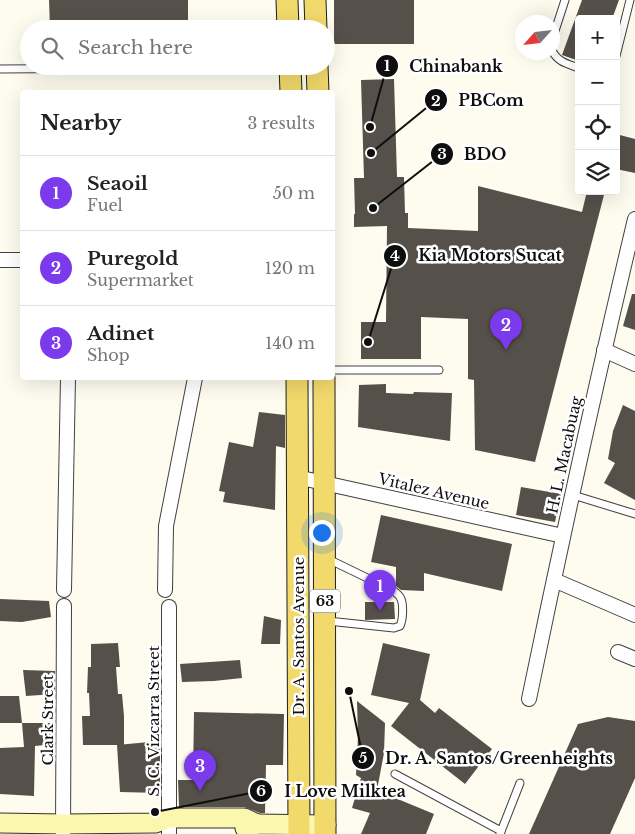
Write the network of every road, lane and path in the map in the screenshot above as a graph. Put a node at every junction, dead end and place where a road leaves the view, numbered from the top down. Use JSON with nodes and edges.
{"nodes":[{"id":1,"x":287,"y":0,"type":"edge"},
{"id":2,"x":315,"y":0,"type":"edge"},
{"id":3,"x":565,"y":0,"type":"edge"},
{"id":4,"x":630,"y":0,"type":"edge"},
{"id":5,"x":560,"y":15,"type":"edge"},
{"id":6,"x":288,"y":20,"type":"edge"},
{"id":7,"x":316,"y":20,"type":"edge"},
{"id":8,"x":620,"y":40,"type":"edge"},
{"id":9,"x":560,"y":60,"type":"edge"},
{"id":10,"x":575,"y":66,"type":"edge"},
{"id":11,"x":0,"y":69,"type":"edge"},
{"id":12,"x":20,"y":69,"type":"edge"},
{"id":13,"x":290,"y":75,"type":"edge"},
{"id":14,"x":317,"y":75,"type":"edge"},
{"id":15,"x":290,"y":90,"type":"edge"},
{"id":16,"x":318,"y":90,"type":"edge"},
{"id":17,"x":635,"y":219,"type":"edge"},
{"id":18,"x":0,"y":260,"type":"edge"},
{"id":19,"x":20,"y":260,"type":"edge"},
{"id":20,"x":604,"y":350,"type":"junction"},
{"id":21,"x":635,"y":364,"type":"edge"},
{"id":22,"x":335,"y":370,"type":"edge"},
{"id":23,"x":439,"y":370,"type":"dead end"},
{"id":24,"x":68,"y":380,"type":"edge"},
{"id":25,"x":194,"y":380,"type":"edge"},
{"id":26,"x":297,"y":380,"type":"edge"},
{"id":27,"x":324,"y":380,"type":"edge"},
{"id":28,"x":297,"y":477,"type":"junction"},
{"id":29,"x":325,"y":483,"type":"junction"},
{"id":30,"x":573,"y":495,"type":"junction"},
{"id":31,"x":635,"y":514,"type":"edge"},
{"id":32,"x":563,"y":536,"type":"junction"},
{"id":33,"x":325,"y":558,"type":"junction"},
{"id":34,"x":554,"y":580,"type":"junction"},
{"id":35,"x":64,"y":590,"type":"dead end"},
{"id":36,"x":166,"y":590,"type":"dead end"},
{"id":37,"x":64,"y":606,"type":"dead end"},
{"id":38,"x":169,"y":607,"type":"dead end"},
{"id":39,"x":635,"y":615,"type":"edge"},
{"id":40,"x":325,"y":620,"type":"junction"},
{"id":41,"x":618,"y":652,"type":"dead end"},
{"id":42,"x":635,"y":659,"type":"edge"},
{"id":43,"x":529,"y":699,"type":"dead end"},
{"id":44,"x":395,"y":774,"type":"dead end"},
{"id":45,"x":520,"y":783,"type":"dead end"},
{"id":46,"x":0,"y":822,"type":"edge"},
{"id":47,"x":166,"y":826,"type":"edge"},
{"id":48,"x":63,"y":829,"type":"edge"},
{"id":49,"x":299,"y":830,"type":"edge"},
{"id":50,"x":326,"y":830,"type":"edge"},
{"id":51,"x":501,"y":833,"type":"edge"}],
"edges":[{"from":1,"to":6,"type":"main road"},
{"from":2,"to":7,"type":"main road"},
{"from":3,"to":5,"type":"lane"},
{"from":4,"to":8,"type":"lane"},
{"from":9,"to":10,"type":"lane"},
{"from":11,"to":12,"type":"lane"},
{"from":13,"to":15,"type":"main road"},
{"from":14,"to":16,"type":"main road"},
{"from":17,"to":20,"type":"street","name":"H. L. Macabuag"},
{"from":18,"to":19,"type":"street"},
{"from":20,"to":21,"type":"street"},
{"from":20,"to":30,"type":"street","name":"H. L. Macabuag"},
{"from":22,"to":23,"type":"lane"},
{"from":24,"to":35,"type":"street"},
{"from":25,"to":36,"type":"street"},
{"from":26,"to":28,"type":"main road","name":"Dr. A. Santos Avenue","number":"63"},
{"from":27,"to":29,"type":"main road","name":"Dr. A. Santos Avenue","number":"63"},
{"from":28,"to":29,"type":"street","name":"Vitalez Avenue"},
{"from":28,"to":49,"type":"main road","name":"Dr. A. Santos Avenue","number":"63"},
{"from":29,"to":32,"type":"street","name":"Vitalez Avenue"},
{"from":29,"to":33,"type":"main road","name":"Dr. A. Santos Avenue","number":"63"},
{"from":30,"to":31,"type":"lane"},
{"from":30,"to":32,"type":"street","name":"H. L. Macabuag"},
{"from":32,"to":34,"type":"street","name":"H. L. Macabuag"},
{"from":33,"to":40,"type":"main road","name":"Dr. A. Santos Avenue","number":"63"},
{"from":33,"to":40,"type":"lane"},
{"from":34,"to":39,"type":"street"},
{"from":34,"to":43,"type":"street","name":"H. L. Macabuag"},
{"from":37,"to":48,"type":"street","name":"Clark Street"},
{"from":38,"to":47,"type":"street","name":"S. C. Vizcarra Street"},
{"from":40,"to":50,"type":"main road","name":"Dr. A. Santos Avenue","number":"63"},
{"from":41,"to":42,"type":"street"},
{"from":44,"to":51,"type":"lane"},
{"from":45,"to":51,"type":"lane"},
{"from":46,"to":48,"type":"street"},
{"from":47,"to":48,"type":"street"},
{"from":47,"to":49,"type":"street"},
{"from":49,"to":50,"type":"street"}]}
